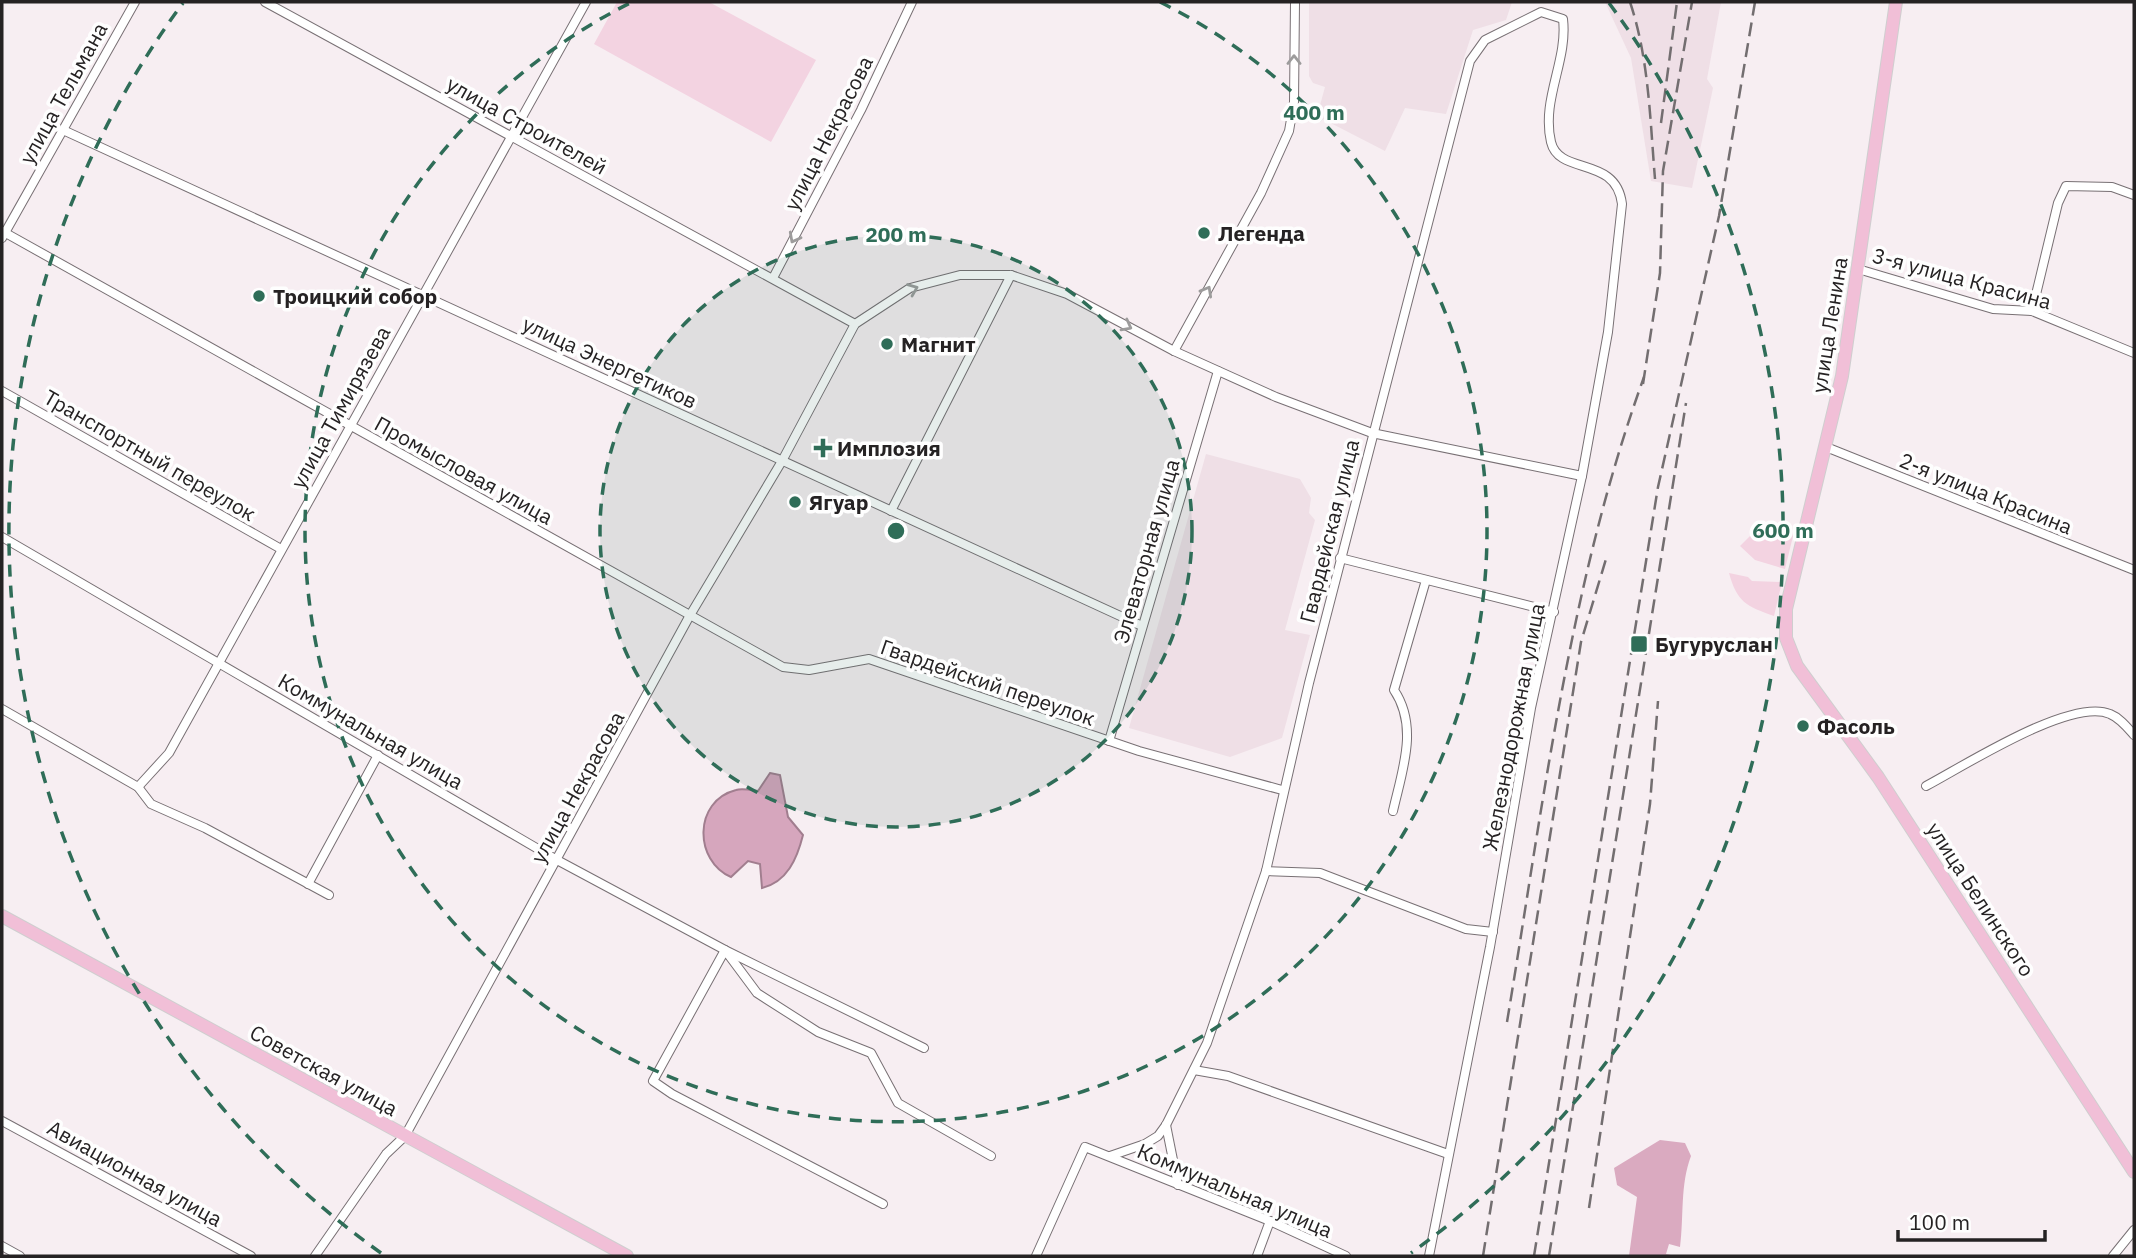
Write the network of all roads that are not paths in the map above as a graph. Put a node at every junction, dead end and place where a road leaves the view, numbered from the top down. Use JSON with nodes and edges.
{"nodes":[{"id":1,"x":135,"y":2,"type":"edge"},
{"id":2,"x":265,"y":2,"type":"edge"},
{"id":3,"x":586,"y":2,"type":"edge"},
{"id":4,"x":912,"y":2,"type":"edge"},
{"id":5,"x":1294,"y":2,"type":"edge"},
{"id":6,"x":1896,"y":2,"type":"edge"},
{"id":7,"x":62,"y":130,"type":"junction"},
{"id":8,"x":510,"y":135,"type":"junction"},
{"id":9,"x":2134,"y":195,"type":"edge"},
{"id":10,"x":1622,"y":204,"type":"joint"},
{"id":11,"x":3,"y":234,"type":"edge"},
{"id":12,"x":1858,"y":269,"type":"junction"},
{"id":13,"x":1011,"y":275,"type":"junction"},
{"id":14,"x":773,"y":278,"type":"junction"},
{"id":15,"x":421,"y":295,"type":"junction"},
{"id":16,"x":2032,"y":311,"type":"junction"},
{"id":17,"x":855,"y":324,"type":"junction"},
{"id":18,"x":1174,"y":351,"type":"junction"},
{"id":19,"x":2134,"y":353,"type":"edge"},
{"id":20,"x":1218,"y":371,"type":"junction"},
{"id":21,"x":2,"y":391,"type":"edge"},
{"id":22,"x":350,"y":425,"type":"junction"},
{"id":23,"x":1372,"y":433,"type":"junction"},
{"id":24,"x":1826,"y":447,"type":"junction"},
{"id":25,"x":782,"y":461,"type":"junction"},
{"id":26,"x":1582,"y":476,"type":"junction"},
{"id":27,"x":891,"y":511,"type":"junction"},
{"id":28,"x":2,"y":537,"type":"edge"},
{"id":29,"x":281,"y":549,"type":"junction"},
{"id":30,"x":1340,"y":558,"type":"junction"},
{"id":31,"x":2134,"y":570,"type":"edge"},
{"id":32,"x":1426,"y":580,"type":"junction"},
{"id":33,"x":1554,"y":612,"type":"junction"},
{"id":34,"x":690,"y":617,"type":"junction"},
{"id":35,"x":1142,"y":626,"type":"junction"},
{"id":36,"x":1791,"y":651,"type":"joint"},
{"id":37,"x":218,"y":663,"type":"junction"},
{"id":38,"x":2,"y":709,"type":"edge"},
{"id":39,"x":2134,"y":735,"type":"edge"},
{"id":40,"x":1109,"y":741,"type":"junction"},
{"id":41,"x":378,"y":755,"type":"junction"},
{"id":42,"x":1926,"y":786,"type":"dead end"},
{"id":43,"x":138,"y":788,"type":"junction"},
{"id":44,"x":1282,"y":790,"type":"junction"},
{"id":45,"x":1393,"y":811,"type":"dead end"},
{"id":46,"x":557,"y":860,"type":"junction"},
{"id":47,"x":1266,"y":871,"type":"junction"},
{"id":48,"x":308,"y":884,"type":"junction"},
{"id":49,"x":329,"y":895,"type":"dead end"},
{"id":50,"x":2,"y":916,"type":"edge"},
{"id":51,"x":1493,"y":932,"type":"junction"},
{"id":52,"x":725,"y":950,"type":"junction"},
{"id":53,"x":923,"y":1048,"type":"dead end"},
{"id":54,"x":1194,"y":1070,"type":"junction"},
{"id":55,"x":2,"y":1121,"type":"edge"},
{"id":56,"x":1166,"y":1125,"type":"junction"},
{"id":57,"x":405,"y":1136,"type":"junction"},
{"id":58,"x":1448,"y":1154,"type":"junction"},
{"id":59,"x":992,"y":1156,"type":"dead end"},
{"id":60,"x":1110,"y":1156,"type":"junction"},
{"id":61,"x":2134,"y":1172,"type":"edge"},
{"id":62,"x":1178,"y":1185,"type":"junction"},
{"id":63,"x":883,"y":1204,"type":"dead end"},
{"id":64,"x":1270,"y":1221,"type":"junction"},
{"id":65,"x":2134,"y":1230,"type":"edge"},
{"id":66,"x":2,"y":1246,"type":"edge"},
{"id":67,"x":20,"y":1256,"type":"edge"},
{"id":68,"x":251,"y":1256,"type":"edge"},
{"id":69,"x":314,"y":1256,"type":"edge"},
{"id":70,"x":627,"y":1256,"type":"edge"},
{"id":71,"x":1036,"y":1256,"type":"edge"},
{"id":72,"x":1257,"y":1256,"type":"edge"},
{"id":73,"x":1346,"y":1256,"type":"edge"},
{"id":74,"x":1429,"y":1256,"type":"edge"},
{"id":75,"x":2113,"y":1256,"type":"edge"}],
"edges":[{"from":1,"to":7,"type":"street","name":"улица Тельмана"},
{"from":2,"to":8,"type":"street","name":"улица Строителей"},
{"from":3,"to":8,"type":"street","name":"улица Тимирязева"},
{"from":4,"to":14,"type":"street","name":"улица Некрасова","one_way":true},
{"from":18,"to":5,"type":"street","one_way":true},
{"from":6,"to":12,"type":"main road","name":"улица Ленина"},
{"from":7,"to":11,"type":"street","name":"улица Тельмана"},
{"from":7,"to":15,"type":"street","name":"улица Энергетиков"},
{"from":8,"to":14,"type":"street","name":"улица Строителей"},
{"from":8,"to":15,"type":"street","name":"улица Тимирязева"},
{"from":9,"to":16,"type":"street"},
{"from":10,"to":23,"type":"street","name":"Гвардейская улица"},
{"from":10,"to":26,"type":"street","name":"Железнодорожная улица"},
{"from":11,"to":22,"type":"street","name":"Промысловая улица"},
{"from":12,"to":16,"type":"street","name":"3-я улица Красина"},
{"from":12,"to":24,"type":"main road","name":"улица Ленина"},
{"from":17,"to":13,"type":"street","one_way":true},
{"from":13,"to":18,"type":"street","one_way":true},
{"from":13,"to":27,"type":"street"},
{"from":14,"to":17,"type":"street","name":"улица Строителей"},
{"from":15,"to":22,"type":"street","name":"улица Тимирязева"},
{"from":15,"to":25,"type":"street","name":"улица Энергетиков"},
{"from":16,"to":19,"type":"street","name":"3-я улица Красина"},
{"from":17,"to":25,"type":"street","name":"улица Некрасова"},
{"from":18,"to":20,"type":"street"},
{"from":20,"to":23,"type":"street"},
{"from":20,"to":35,"type":"street","name":"Элеваторная улица"},
{"from":21,"to":29,"type":"street","name":"Транспортный переулок"},
{"from":22,"to":29,"type":"street","name":"улица Тимирязева"},
{"from":22,"to":34,"type":"street","name":"Промысловая улица"},
{"from":23,"to":26,"type":"street"},
{"from":23,"to":30,"type":"street","name":"Гвардейская улица"},
{"from":24,"to":31,"type":"street","name":"2-я улица Красина"},
{"from":24,"to":36,"type":"main road","name":"улица Ленина"},
{"from":25,"to":27,"type":"street","name":"улица Энергетиков"},
{"from":25,"to":34,"type":"street","name":"улица Некрасова"},
{"from":26,"to":33,"type":"street","name":"Железнодорожная улица"},
{"from":27,"to":35,"type":"street","name":"улица Энергетиков"},
{"from":28,"to":37,"type":"street","name":"Коммунальная улица"},
{"from":29,"to":37,"type":"street","name":"улица Тимирязева"},
{"from":30,"to":32,"type":"street"},
{"from":30,"to":44,"type":"street","name":"Гвардейская улица"},
{"from":32,"to":33,"type":"street"},
{"from":32,"to":45,"type":"street"},
{"from":33,"to":51,"type":"street","name":"Железнодорожная улица"},
{"from":34,"to":40,"type":"street","name":"Гвардейский переулок"},
{"from":34,"to":46,"type":"street","name":"улица Некрасова"},
{"from":35,"to":40,"type":"street","name":"Элеваторная улица"},
{"from":36,"to":61,"type":"main road","name":"улица Белинского"},
{"from":37,"to":41,"type":"street","name":"Коммунальная улица"},
{"from":37,"to":43,"type":"street","name":"улица Тимирязева"},
{"from":38,"to":43,"type":"street"},
{"from":39,"to":42,"type":"street"},
{"from":40,"to":44,"type":"street","name":"Гвардейский переулок"},
{"from":41,"to":46,"type":"street","name":"Коммунальная улица"},
{"from":41,"to":48,"type":"street"},
{"from":43,"to":48,"type":"street"},
{"from":44,"to":47,"type":"street","name":"Гвардейская улица"},
{"from":46,"to":52,"type":"street","name":"Коммунальная улица"},
{"from":46,"to":57,"type":"street","name":"улица Некрасова"},
{"from":47,"to":51,"type":"street"},
{"from":47,"to":54,"type":"street","name":"Гвардейская улица"},
{"from":48,"to":49,"type":"street"},
{"from":50,"to":57,"type":"main road","name":"Советская улица"},
{"from":51,"to":58,"type":"street","name":"Железнодорожная улица"},
{"from":52,"to":53,"type":"street","name":"Коммунальная улица"},
{"from":52,"to":59,"type":"street","name":"Коммунальная улица"},
{"from":52,"to":63,"type":"street"},
{"from":54,"to":56,"type":"street","name":"Гвардейская улица"},
{"from":54,"to":58,"type":"street"},
{"from":55,"to":68,"type":"street","name":"Авиационная улица"},
{"from":56,"to":60,"type":"street","name":"Гвардейская улица"},
{"from":56,"to":62,"type":"street"},
{"from":57,"to":69,"type":"street","name":"улица Некрасова"},
{"from":57,"to":70,"type":"main road","name":"Советская улица"},
{"from":58,"to":74,"type":"street","name":"Железнодорожная улица"},
{"from":60,"to":62,"type":"street","name":"Коммунальная улица"},
{"from":60,"to":71,"type":"street","name":"Гвардейская улица"},
{"from":62,"to":64,"type":"street","name":"Коммунальная улица"},
{"from":64,"to":72,"type":"street"},
{"from":64,"to":73,"type":"street","name":"Коммунальная улица"},
{"from":65,"to":75,"type":"street"},
{"from":66,"to":67,"type":"street"}]}
